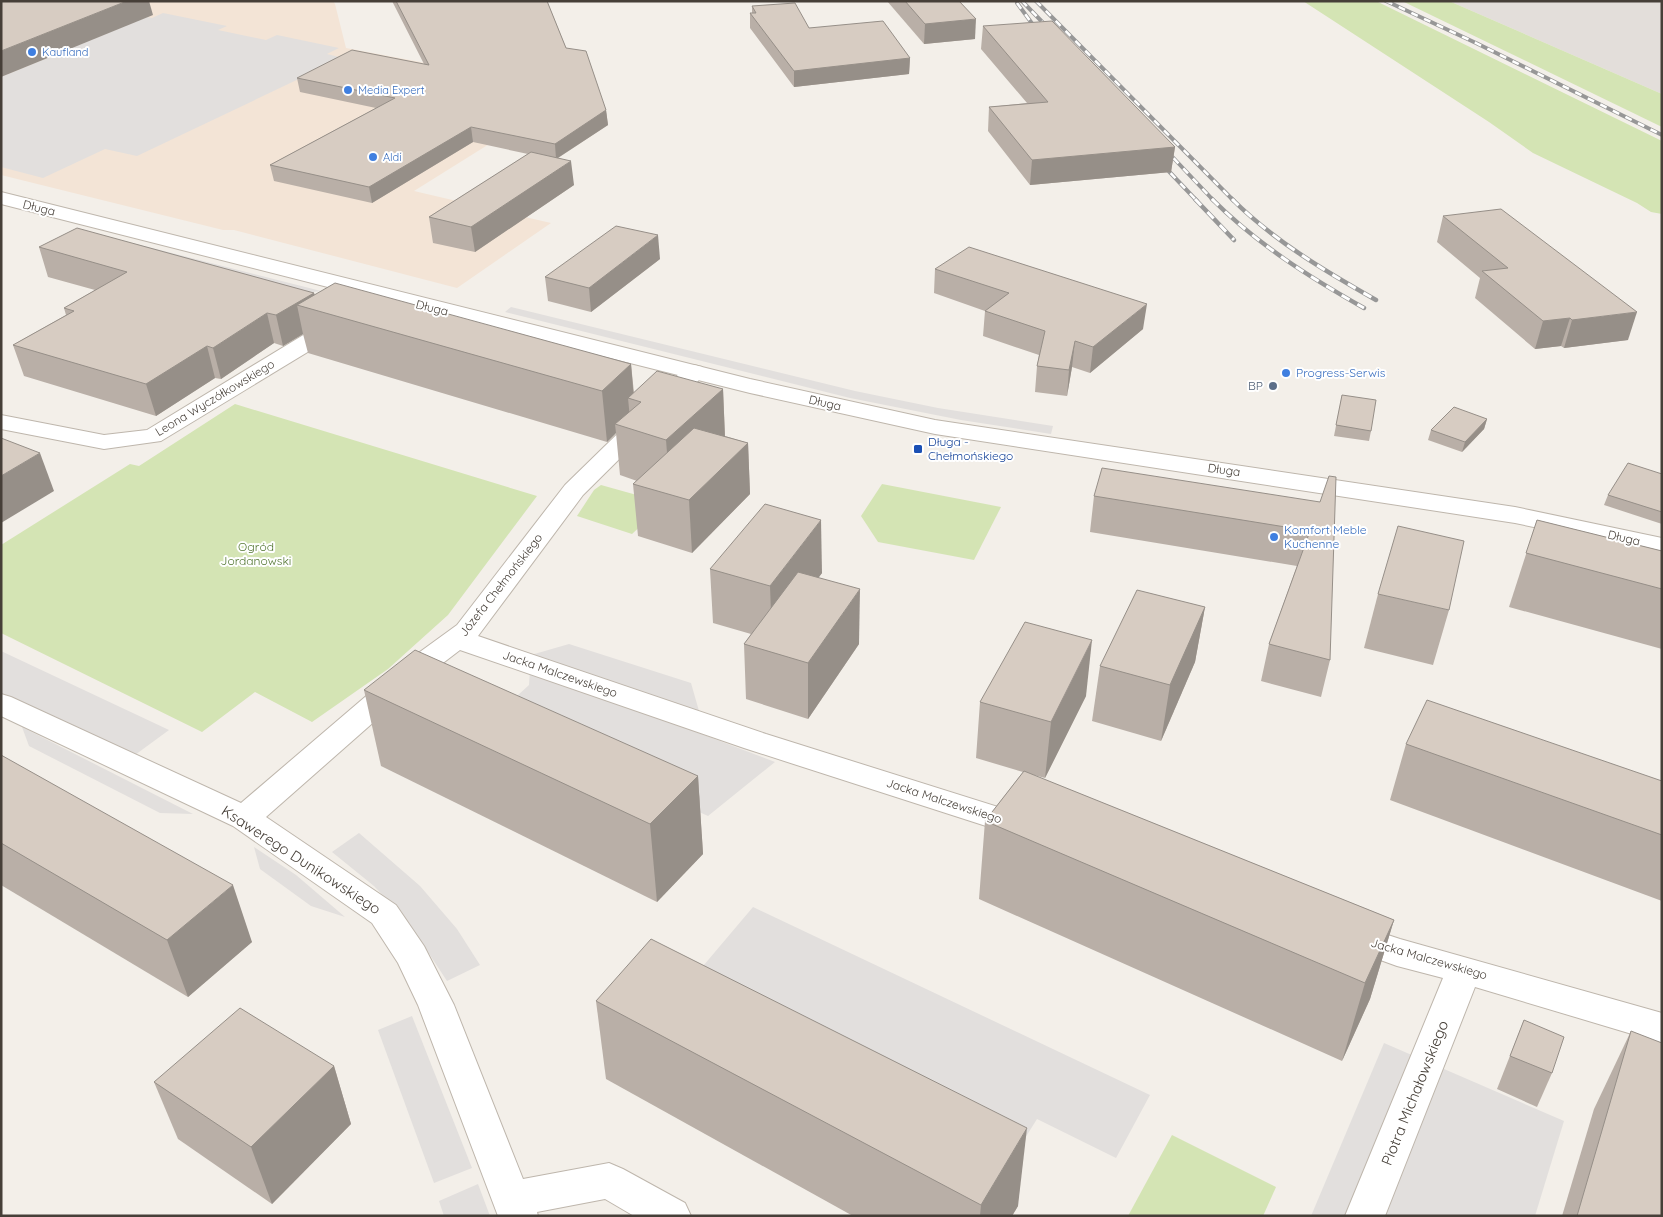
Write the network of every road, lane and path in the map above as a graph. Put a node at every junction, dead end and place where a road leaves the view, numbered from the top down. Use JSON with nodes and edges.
{"nodes":[{"id":1,"x":1,"y":198,"type":"edge"},
{"id":2,"x":384,"y":296,"type":"junction"},
{"id":3,"x":694,"y":372,"type":"junction"},
{"id":4,"x":1,"y":422,"type":"edge"},
{"id":5,"x":1662,"y":546,"type":"edge"},
{"id":6,"x":457,"y":639,"type":"junction"},
{"id":7,"x":1,"y":704,"type":"edge"},
{"id":8,"x":244,"y":818,"type":"junction"},
{"id":9,"x":1054,"y":837,"type":"edge"},
{"id":10,"x":1322,"y":926,"type":"edge"},
{"id":11,"x":1464,"y":970,"type":"junction"},
{"id":12,"x":1662,"y":1028,"type":"edge"},
{"id":13,"x":514,"y":1207,"type":"edge"},
{"id":14,"x":671,"y":1216,"type":"edge"},
{"id":15,"x":1366,"y":1216,"type":"edge"}],
"edges":[{"from":1,"to":2,"type":"street","name":"Długa"},
{"from":2,"to":3,"type":"street","name":"Długa"},
{"from":2,"to":4,"type":"street","name":"Leona Wyczółkowskiego"},
{"from":3,"to":5,"type":"street","name":"Długa"},
{"from":3,"to":6,"type":"street","name":"Józefa Chełmońskiego"},
{"from":6,"to":8,"type":"street","name":"Józefa Chełmońskiego"},
{"from":6,"to":9,"type":"street","name":"Jacka Malczewskiego"},
{"from":7,"to":8,"type":"street","name":"Ksawerego Dunikowskiego"},
{"from":8,"to":13,"type":"street","name":"Ksawerego Dunikowskiego"},
{"from":10,"to":11,"type":"street","name":"Jacka Malczewskiego"},
{"from":11,"to":12,"type":"street","name":"Jacka Malczewskiego"},
{"from":11,"to":15,"type":"street","name":"Piotra Michałowskiego"},
{"from":13,"to":14,"type":"street"}]}
